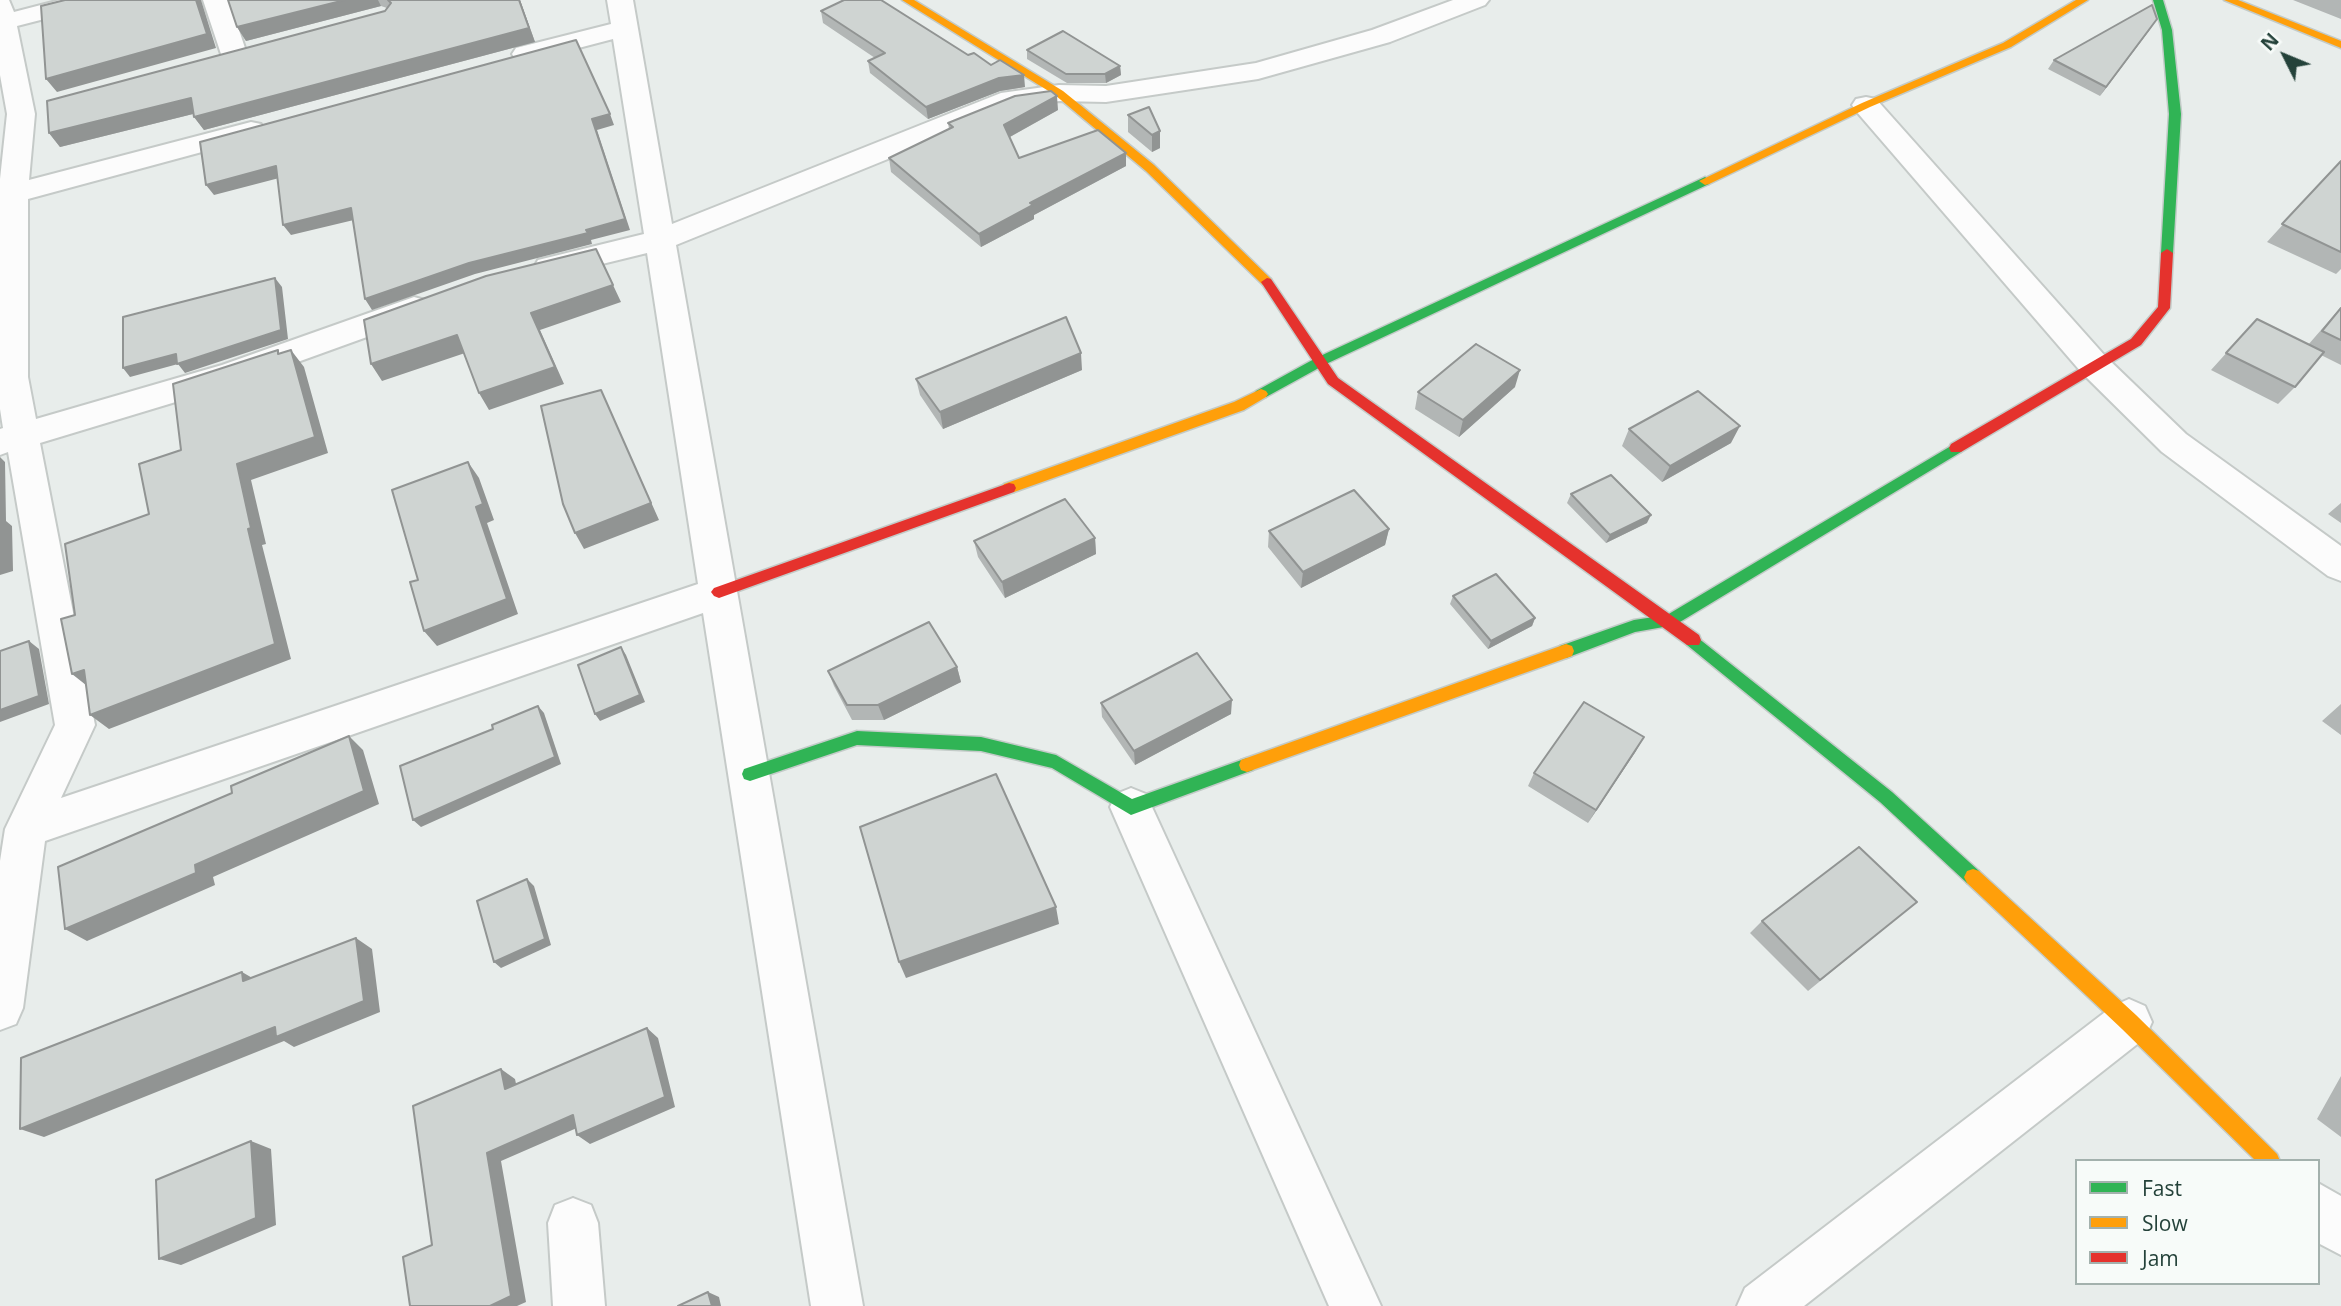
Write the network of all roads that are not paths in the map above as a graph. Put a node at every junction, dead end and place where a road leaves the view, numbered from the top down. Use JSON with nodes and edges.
{"nodes":[{"id":1,"x":90,"y":0,"type":"edge"},
{"id":2,"x":216,"y":0,"type":"edge"},
{"id":3,"x":907,"y":0,"type":"edge"},
{"id":4,"x":1476,"y":0,"type":"edge"},
{"id":5,"x":2083,"y":0,"type":"edge"},
{"id":6,"x":2158,"y":0,"type":"edge"},
{"id":7,"x":2229,"y":0,"type":"edge"},
{"id":8,"x":623,"y":14,"type":"edge"},
{"id":9,"x":1,"y":17,"type":"edge"},
{"id":10,"x":2341,"y":45,"type":"edge"},
{"id":11,"x":260,"y":47,"type":"edge"},
{"id":12,"x":234,"y":54,"type":"junction"},
{"id":13,"x":506,"y":59,"type":"edge"},
{"id":14,"x":207,"y":62,"type":"edge"},
{"id":15,"x":1059,"y":93,"type":"junction"},
{"id":16,"x":1866,"y":105,"type":"junction"},
{"id":17,"x":23,"y":114,"type":"edge"},
{"id":18,"x":279,"y":123,"type":"edge"},
{"id":19,"x":13,"y":194,"type":"junction"},
{"id":20,"x":661,"y":240,"type":"junction"},
{"id":21,"x":522,"y":274,"type":"edge"},
{"id":22,"x":436,"y":301,"type":"edge"},
{"id":23,"x":1321,"y":361,"type":"junction"},
{"id":24,"x":2094,"y":365,"type":"junction"},
{"id":25,"x":11,"y":438,"type":"edge"},
{"id":26,"x":2341,"y":566,"type":"edge"},
{"id":27,"x":719,"y":592,"type":"junction"},
{"id":28,"x":1670,"y":621,"type":"junction"},
{"id":29,"x":750,"y":774,"type":"junction"},
{"id":30,"x":1131,"y":807,"type":"junction"},
{"id":31,"x":26,"y":829,"type":"junction"},
{"id":32,"x":0,"y":1008,"type":"edge"},
{"id":33,"x":2129,"y":1022,"type":"junction"},
{"id":34,"x":2268,"y":1159,"type":"edge"},
{"id":35,"x":2320,"y":1210,"type":"edge"},
{"id":36,"x":573,"y":1223,"type":"dead end"},
{"id":37,"x":2341,"y":1230,"type":"edge"},
{"id":38,"x":579,"y":1306,"type":"edge"},
{"id":39,"x":837,"y":1306,"type":"edge"},
{"id":40,"x":1355,"y":1306,"type":"edge"},
{"id":41,"x":1763,"y":1306,"type":"edge"}],
"edges":[{"from":1,"to":9,"type":"street"},
{"from":2,"to":12,"type":"street"},
{"from":3,"to":15,"type":"street"},
{"from":4,"to":15,"type":"street"},
{"from":5,"to":16,"type":"street"},
{"from":6,"to":24,"type":"street"},
{"from":7,"to":10,"type":"street"},
{"from":8,"to":13,"type":"street"},
{"from":8,"to":20,"type":"street"},
{"from":9,"to":17,"type":"street"},
{"from":11,"to":12,"type":"street"},
{"from":12,"to":14,"type":"street"},
{"from":15,"to":20,"type":"street"},
{"from":15,"to":23,"type":"street"},
{"from":16,"to":23,"type":"street"},
{"from":16,"to":24,"type":"street"},
{"from":17,"to":19,"type":"street"},
{"from":18,"to":19,"type":"street"},
{"from":19,"to":25,"type":"street"},
{"from":20,"to":21,"type":"street"},
{"from":20,"to":27,"type":"street"},
{"from":22,"to":25,"type":"street"},
{"from":23,"to":27,"type":"street"},
{"from":23,"to":28,"type":"street"},
{"from":24,"to":26,"type":"street"},
{"from":24,"to":28,"type":"street"},
{"from":25,"to":31,"type":"street"},
{"from":27,"to":29,"type":"street"},
{"from":27,"to":31,"type":"street"},
{"from":28,"to":30,"type":"street"},
{"from":28,"to":33,"type":"street"},
{"from":29,"to":30,"type":"street"},
{"from":29,"to":39,"type":"street"},
{"from":30,"to":40,"type":"street"},
{"from":31,"to":32,"type":"street"},
{"from":33,"to":34,"type":"street"},
{"from":33,"to":41,"type":"street"},
{"from":35,"to":37,"type":"street"},
{"from":36,"to":38,"type":"street"}]}
